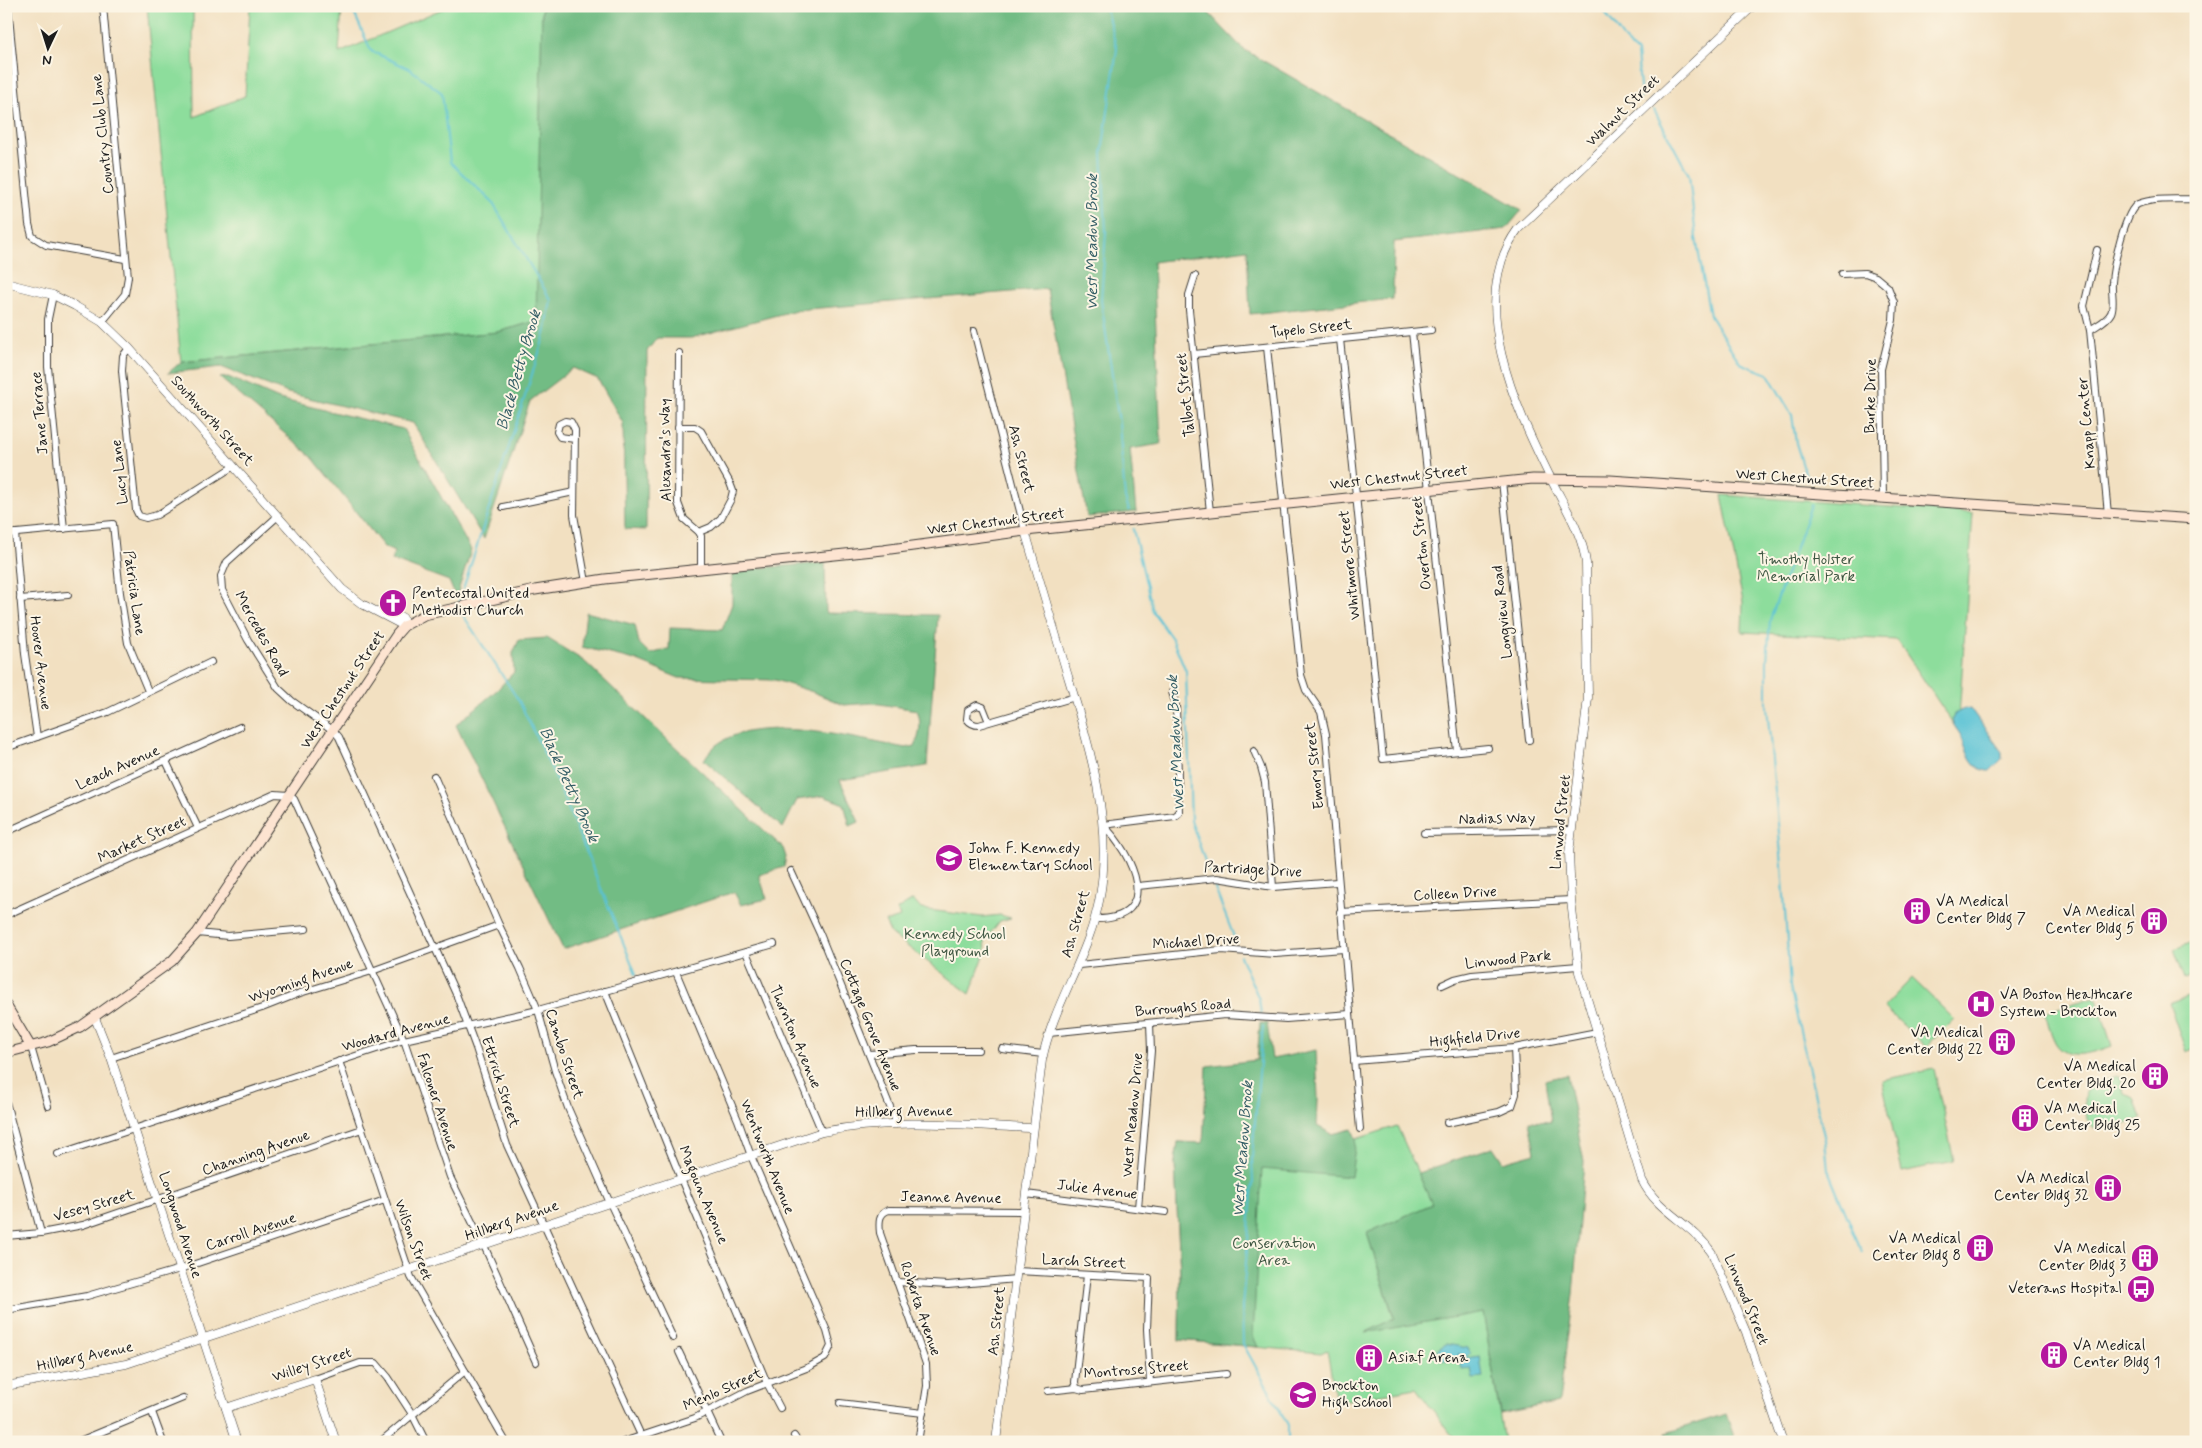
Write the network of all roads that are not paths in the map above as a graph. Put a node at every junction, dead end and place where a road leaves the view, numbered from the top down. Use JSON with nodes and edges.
{"nodes":[{"id":1,"x":8,"y":6,"type":"edge"},
{"id":2,"x":103,"y":6,"type":"edge"},
{"id":3,"x":1753,"y":6,"type":"edge"},
{"id":4,"x":14,"y":79,"type":"junction"},
{"id":5,"x":6,"y":80,"type":"edge"},
{"id":6,"x":2196,"y":199,"type":"edge"},
{"id":7,"x":1513,"y":236,"type":"joint"},
{"id":8,"x":2097,"y":250,"type":"dead end"},
{"id":9,"x":125,"y":259,"type":"junction"},
{"id":10,"x":1842,"y":274,"type":"dead end"},
{"id":11,"x":1195,"y":276,"type":"dead end"},
{"id":12,"x":6,"y":283,"type":"edge"},
{"id":13,"x":53,"y":294,"type":"junction"},
{"id":14,"x":102,"y":322,"type":"junction"},
{"id":15,"x":1431,"y":330,"type":"dead end"},
{"id":16,"x":2090,"y":330,"type":"junction"},
{"id":17,"x":974,"y":331,"type":"dead end"},
{"id":18,"x":1412,"y":332,"type":"junction"},
{"id":19,"x":1340,"y":339,"type":"junction"},
{"id":20,"x":1267,"y":347,"type":"junction"},
{"id":21,"x":129,"y":348,"type":"junction"},
{"id":22,"x":679,"y":352,"type":"dead end"},
{"id":23,"x":1194,"y":354,"type":"junction"},
{"id":24,"x":678,"y":427,"type":"junction"},
{"id":25,"x":575,"y":439,"type":"dead end"},
{"id":26,"x":234,"y":466,"type":"junction"},
{"id":27,"x":1550,"y":478,"type":"junction"},
{"id":28,"x":1502,"y":481,"type":"junction"},
{"id":29,"x":1429,"y":489,"type":"junction"},
{"id":30,"x":574,"y":492,"type":"junction"},
{"id":31,"x":1356,"y":497,"type":"junction"},
{"id":32,"x":1883,"y":498,"type":"junction"},
{"id":33,"x":1283,"y":504,"type":"junction"},
{"id":34,"x":503,"y":507,"type":"dead end"},
{"id":35,"x":1210,"y":512,"type":"junction"},
{"id":36,"x":2108,"y":514,"type":"junction"},
{"id":37,"x":278,"y":516,"type":"junction"},
{"id":38,"x":2196,"y":519,"type":"edge"},
{"id":39,"x":64,"y":529,"type":"junction"},
{"id":40,"x":699,"y":532,"type":"junction"},
{"id":41,"x":1025,"y":532,"type":"junction"},
{"id":42,"x":15,"y":533,"type":"junction"},
{"id":43,"x":6,"y":534,"type":"edge"},
{"id":44,"x":701,"y":569,"type":"junction"},
{"id":45,"x":586,"y":582,"type":"junction"},
{"id":46,"x":68,"y":595,"type":"dead end"},
{"id":47,"x":20,"y":599,"type":"junction"},
{"id":48,"x":404,"y":626,"type":"junction"},
{"id":49,"x":211,"y":662,"type":"dead end"},
{"id":50,"x":148,"y":691,"type":"junction"},
{"id":51,"x":1172,"y":692,"type":"dead end"},
{"id":52,"x":1074,"y":697,"type":"junction"},
{"id":53,"x":989,"y":722,"type":"dead end"},
{"id":54,"x":240,"y":727,"type":"dead end"},
{"id":55,"x":334,"y":731,"type":"junction"},
{"id":56,"x":37,"y":737,"type":"junction"},
{"id":57,"x":1529,"y":740,"type":"dead end"},
{"id":58,"x":6,"y":748,"type":"edge"},
{"id":59,"x":1488,"y":748,"type":"dead end"},
{"id":60,"x":1254,"y":751,"type":"dead end"},
{"id":61,"x":1456,"y":751,"type":"junction"},
{"id":62,"x":166,"y":761,"type":"junction"},
{"id":63,"x":434,"y":776,"type":"dead end"},
{"id":64,"x":289,"y":795,"type":"junction"},
{"id":65,"x":1103,"y":826,"type":"junction"},
{"id":66,"x":198,"y":828,"type":"junction"},
{"id":67,"x":1572,"y":830,"type":"junction"},
{"id":68,"x":6,"y":832,"type":"edge"},
{"id":69,"x":1424,"y":833,"type":"dead end"},
{"id":70,"x":791,"y":871,"type":"dead end"},
{"id":71,"x":1337,"y":882,"type":"junction"},
{"id":72,"x":1138,"y":886,"type":"junction"},
{"id":73,"x":1273,"y":887,"type":"junction"},
{"id":74,"x":1571,"y":900,"type":"junction"},
{"id":75,"x":1340,"y":912,"type":"junction"},
{"id":76,"x":6,"y":915,"type":"edge"},
{"id":77,"x":1094,"y":919,"type":"junction"},
{"id":78,"x":499,"y":925,"type":"junction"},
{"id":79,"x":306,"y":928,"type":"dead end"},
{"id":80,"x":197,"y":933,"type":"junction"},
{"id":81,"x":774,"y":944,"type":"dead end"},
{"id":82,"x":435,"y":948,"type":"junction"},
{"id":83,"x":1344,"y":949,"type":"junction"},
{"id":84,"x":746,"y":952,"type":"junction"},
{"id":85,"x":1079,"y":965,"type":"junction"},
{"id":86,"x":1578,"y":966,"type":"junction"},
{"id":87,"x":372,"y":971,"type":"junction"},
{"id":88,"x":676,"y":972,"type":"junction"},
{"id":89,"x":1442,"y":985,"type":"dead end"},
{"id":90,"x":605,"y":991,"type":"junction"},
{"id":91,"x":6,"y":1005,"type":"edge"},
{"id":92,"x":538,"y":1010,"type":"junction"},
{"id":93,"x":1350,"y":1014,"type":"junction"},
{"id":94,"x":95,"y":1018,"type":"junction"},
{"id":95,"x":1150,"y":1023,"type":"junction"},
{"id":96,"x":469,"y":1026,"type":"junction"},
{"id":97,"x":1597,"y":1032,"type":"junction"},
{"id":98,"x":1049,"y":1033,"type":"junction"},
{"id":99,"x":404,"y":1040,"type":"junction"},
{"id":100,"x":30,"y":1047,"type":"junction"},
{"id":101,"x":1514,"y":1048,"type":"junction"},
{"id":102,"x":1002,"y":1049,"type":"dead end"},
{"id":103,"x":978,"y":1050,"type":"dead end"},
{"id":104,"x":6,"y":1053,"type":"edge"},
{"id":105,"x":870,"y":1054,"type":"junction"},
{"id":106,"x":1043,"y":1054,"type":"junction"},
{"id":107,"x":111,"y":1058,"type":"junction"},
{"id":108,"x":339,"y":1061,"type":"junction"},
{"id":109,"x":1354,"y":1061,"type":"junction"},
{"id":110,"x":6,"y":1102,"type":"edge"},
{"id":111,"x":48,"y":1106,"type":"dead end"},
{"id":112,"x":1447,"y":1123,"type":"dead end"},
{"id":113,"x":897,"y":1124,"type":"junction"},
{"id":114,"x":1033,"y":1128,"type":"junction"},
{"id":115,"x":134,"y":1129,"type":"junction"},
{"id":116,"x":1360,"y":1129,"type":"dead end"},
{"id":117,"x":362,"y":1130,"type":"junction"},
{"id":118,"x":822,"y":1132,"type":"junction"},
{"id":119,"x":58,"y":1154,"type":"dead end"},
{"id":120,"x":751,"y":1156,"type":"junction"},
{"id":121,"x":681,"y":1179,"type":"junction"},
{"id":122,"x":1026,"y":1194,"type":"junction"},
{"id":123,"x":158,"y":1200,"type":"junction"},
{"id":124,"x":385,"y":1200,"type":"junction"},
{"id":125,"x":610,"y":1203,"type":"junction"},
{"id":126,"x":1138,"y":1208,"type":"junction"},
{"id":127,"x":1024,"y":1211,"type":"junction"},
{"id":128,"x":1166,"y":1212,"type":"dead end"},
{"id":129,"x":881,"y":1216,"type":"joint"},
{"id":130,"x":544,"y":1225,"type":"junction"},
{"id":131,"x":41,"y":1233,"type":"junction"},
{"id":132,"x":6,"y":1236,"type":"edge"},
{"id":133,"x":484,"y":1246,"type":"junction"},
{"id":134,"x":180,"y":1269,"type":"junction"},
{"id":135,"x":408,"y":1270,"type":"junction"},
{"id":136,"x":1016,"y":1274,"type":"junction"},
{"id":137,"x":1087,"y":1274,"type":"junction"},
{"id":138,"x":897,"y":1282,"type":"junction"},
{"id":139,"x":6,"y":1310,"type":"edge"},
{"id":140,"x":673,"y":1338,"type":"dead end"},
{"id":141,"x":204,"y":1339,"type":"junction"},
{"id":142,"x":679,"y":1352,"type":"dead end"},
{"id":143,"x":829,"y":1352,"type":"joint"},
{"id":144,"x":536,"y":1362,"type":"dead end"},
{"id":145,"x":465,"y":1371,"type":"junction"},
{"id":146,"x":1226,"y":1374,"type":"dead end"},
{"id":147,"x":316,"y":1379,"type":"junction"},
{"id":148,"x":1150,"y":1382,"type":"junction"},
{"id":149,"x":767,"y":1383,"type":"junction"},
{"id":150,"x":6,"y":1386,"type":"edge"},
{"id":151,"x":1076,"y":1388,"type":"junction"},
{"id":152,"x":1048,"y":1391,"type":"dead end"},
{"id":153,"x":183,"y":1398,"type":"dead end"},
{"id":154,"x":840,"y":1402,"type":"dead end"},
{"id":155,"x":226,"y":1408,"type":"junction"},
{"id":156,"x":780,"y":1408,"type":"dead end"},
{"id":157,"x":152,"y":1412,"type":"junction"},
{"id":158,"x":707,"y":1412,"type":"junction"},
{"id":159,"x":923,"y":1413,"type":"junction"},
{"id":160,"x":412,"y":1414,"type":"junction"},
{"id":161,"x":643,"y":1439,"type":"edge"},
{"id":162,"x":77,"y":1442,"type":"edge"},
{"id":163,"x":163,"y":1442,"type":"edge"},
{"id":164,"x":237,"y":1442,"type":"edge"},
{"id":165,"x":336,"y":1442,"type":"edge"},
{"id":166,"x":380,"y":1442,"type":"edge"},
{"id":167,"x":426,"y":1442,"type":"edge"},
{"id":168,"x":506,"y":1442,"type":"edge"},
{"id":169,"x":623,"y":1442,"type":"edge"},
{"id":170,"x":721,"y":1442,"type":"edge"},
{"id":171,"x":918,"y":1442,"type":"edge"},
{"id":172,"x":996,"y":1442,"type":"edge"},
{"id":173,"x":1783,"y":1442,"type":"edge"}],
"edges":[{"from":1,"to":4,"type":"street"},
{"from":2,"to":9,"type":"street","name":"Country Club Lane"},
{"from":3,"to":7,"type":"street","name":"Walnut Street"},
{"from":4,"to":5,"type":"street"},
{"from":4,"to":9,"type":"street"},
{"from":6,"to":16,"type":"street"},
{"from":7,"to":27,"type":"street","name":"Linwood Street"},
{"from":8,"to":16,"type":"street","name":"Knapp Center"},
{"from":9,"to":14,"type":"street","name":"Country Club Lane"},
{"from":10,"to":32,"type":"street","name":"Burke Drive"},
{"from":11,"to":23,"type":"street","name":"Talbot Street"},
{"from":12,"to":13,"type":"street","name":"Southworth Street"},
{"from":13,"to":14,"type":"street","name":"Southworth Street"},
{"from":13,"to":39,"type":"street","name":"Jane Terrace"},
{"from":14,"to":21,"type":"street","name":"Southworth Street"},
{"from":15,"to":18,"type":"street","name":"Tupelo Street"},
{"from":16,"to":36,"type":"street","name":"Knapp Center"},
{"from":17,"to":41,"type":"street","name":"Ash Street"},
{"from":18,"to":19,"type":"street","name":"Tupelo Street"},
{"from":18,"to":29,"type":"street","name":"Overton Street"},
{"from":19,"to":20,"type":"street","name":"Tupelo Street"},
{"from":19,"to":31,"type":"street","name":"Whitmore Street"},
{"from":20,"to":23,"type":"street","name":"Tupelo Street"},
{"from":20,"to":33,"type":"street","name":"Emory Street"},
{"from":21,"to":26,"type":"street","name":"Southworth Street"},
{"from":21,"to":26,"type":"street","name":"Lucy Lane"},
{"from":22,"to":24,"type":"street","name":"Alexandra's Way"},
{"from":23,"to":35,"type":"street","name":"Talbot Street"},
{"from":24,"to":40,"type":"street","name":"Alexandra's Way"},
{"from":24,"to":40,"type":"street"},
{"from":25,"to":30,"type":"street"},
{"from":26,"to":37,"type":"street","name":"Southworth Street"},
{"from":27,"to":28,"type":"main road","name":"West Chestnut Street"},
{"from":27,"to":32,"type":"main road","name":"West Chestnut Street"},
{"from":27,"to":67,"type":"street","name":"Linwood Street"},
{"from":28,"to":29,"type":"main road","name":"West Chestnut Street"},
{"from":28,"to":57,"type":"street","name":"Longview Road"},
{"from":29,"to":31,"type":"main road","name":"West Chestnut Street"},
{"from":29,"to":61,"type":"street","name":"Overton Street"},
{"from":30,"to":34,"type":"street"},
{"from":30,"to":45,"type":"street"},
{"from":31,"to":33,"type":"main road","name":"West Chestnut Street"},
{"from":31,"to":61,"type":"street","name":"Whitmore Street"},
{"from":32,"to":36,"type":"main road","name":"West Chestnut Street"},
{"from":33,"to":35,"type":"main road","name":"West Chestnut Street"},
{"from":33,"to":71,"type":"street","name":"Emory Street"},
{"from":35,"to":41,"type":"main road","name":"West Chestnut Street"},
{"from":36,"to":38,"type":"main road","name":"West Chestnut Street"},
{"from":37,"to":48,"type":"street","name":"Southworth Street"},
{"from":37,"to":55,"type":"street","name":"Mercedes Road"},
{"from":39,"to":42,"type":"street"},
{"from":39,"to":50,"type":"street","name":"Patricia Lane"},
{"from":40,"to":44,"type":"street"},
{"from":41,"to":44,"type":"main road","name":"West Chestnut Street"},
{"from":41,"to":52,"type":"street","name":"Ash Street"},
{"from":42,"to":43,"type":"street"},
{"from":42,"to":47,"type":"street","name":"Hoover Avenue"},
{"from":44,"to":45,"type":"main road","name":"West Chestnut Street"},
{"from":45,"to":48,"type":"main road","name":"West Chestnut Street"},
{"from":46,"to":47,"type":"street"},
{"from":47,"to":56,"type":"street","name":"Hoover Avenue"},
{"from":48,"to":55,"type":"main road","name":"West Chestnut Street"},
{"from":49,"to":50,"type":"street"},
{"from":50,"to":56,"type":"street"},
{"from":51,"to":65,"type":"street"},
{"from":52,"to":53,"type":"street"},
{"from":52,"to":65,"type":"street","name":"Ash Street"},
{"from":54,"to":62,"type":"street","name":"Leach Avenue"},
{"from":55,"to":64,"type":"main road","name":"West Chestnut Street"},
{"from":55,"to":82,"type":"street","name":"Ettrick Street"},
{"from":56,"to":58,"type":"street"},
{"from":59,"to":61,"type":"street"},
{"from":60,"to":73,"type":"street"},
{"from":62,"to":66,"type":"street"},
{"from":62,"to":68,"type":"street","name":"Leach Avenue"},
{"from":63,"to":78,"type":"street","name":"Cambo Street"},
{"from":64,"to":66,"type":"street","name":"Market Street"},
{"from":64,"to":80,"type":"main road","name":"West Chestnut Street"},
{"from":64,"to":87,"type":"street","name":"Falconer Avenue"},
{"from":65,"to":72,"type":"street"},
{"from":65,"to":77,"type":"street","name":"Ash Street"},
{"from":66,"to":76,"type":"street","name":"Market Street"},
{"from":67,"to":69,"type":"street","name":"Nadias Way"},
{"from":67,"to":74,"type":"street","name":"Linwood Street"},
{"from":70,"to":105,"type":"street","name":"Cottage Grove Avenue"},
{"from":71,"to":73,"type":"street","name":"Partridge Drive"},
{"from":71,"to":75,"type":"street","name":"Emory Street"},
{"from":72,"to":73,"type":"street","name":"Partridge Drive"},
{"from":72,"to":77,"type":"street"},
{"from":74,"to":75,"type":"street","name":"Colleen Drive"},
{"from":74,"to":86,"type":"street","name":"Linwood Street"},
{"from":75,"to":83,"type":"street","name":"Emory Street"},
{"from":77,"to":85,"type":"street","name":"Ash Street"},
{"from":78,"to":82,"type":"street","name":"Wyoming Avenue"},
{"from":78,"to":92,"type":"street","name":"Cambo Street"},
{"from":79,"to":80,"type":"street"},
{"from":80,"to":94,"type":"main road","name":"West Chestnut Street"},
{"from":81,"to":84,"type":"street","name":"Woodard Avenue"},
{"from":82,"to":87,"type":"street","name":"Wyoming Avenue"},
{"from":82,"to":96,"type":"street","name":"Ettrick Street"},
{"from":83,"to":85,"type":"street","name":"Michael Drive"},
{"from":83,"to":93,"type":"street","name":"Emory Street"},
{"from":84,"to":88,"type":"street","name":"Woodard Avenue"},
{"from":84,"to":118,"type":"street","name":"Thornton Avenue"},
{"from":85,"to":98,"type":"street","name":"Ash Street"},
{"from":86,"to":89,"type":"street","name":"Linwood Park"},
{"from":86,"to":97,"type":"street","name":"Linwood Street"},
{"from":87,"to":99,"type":"street","name":"Falconer Avenue"},
{"from":87,"to":107,"type":"street","name":"Wyoming Avenue"},
{"from":88,"to":90,"type":"street","name":"Woodard Avenue"},
{"from":88,"to":120,"type":"street","name":"Wentworth Avenue"},
{"from":90,"to":92,"type":"street","name":"Woodard Avenue"},
{"from":90,"to":121,"type":"street","name":"Magoun Avenue"},
{"from":91,"to":100,"type":"main road"},
{"from":92,"to":96,"type":"street","name":"Woodard Avenue"},
{"from":92,"to":125,"type":"street","name":"Cambo Street"},
{"from":93,"to":95,"type":"street","name":"Burroughs Road"},
{"from":93,"to":109,"type":"street","name":"Emory Street"},
{"from":94,"to":100,"type":"main road","name":"West Chestnut Street"},
{"from":94,"to":107,"type":"street","name":"Longwood Avenue"},
{"from":95,"to":98,"type":"street","name":"Burroughs Road"},
{"from":95,"to":126,"type":"street","name":"West Meadow Drive"},
{"from":96,"to":99,"type":"street","name":"Woodard Avenue"},
{"from":96,"to":130,"type":"street","name":"Ettrick Street"},
{"from":97,"to":101,"type":"street","name":"Highfield Drive"},
{"from":97,"to":173,"type":"street","name":"Linwood Street"},
{"from":98,"to":106,"type":"street","name":"Ash Street"},
{"from":99,"to":108,"type":"street","name":"Woodard Avenue"},
{"from":99,"to":133,"type":"street","name":"Falconer Avenue"},
{"from":100,"to":104,"type":"main road","name":"West Chestnut Street"},
{"from":100,"to":111,"type":"street"},
{"from":101,"to":109,"type":"street","name":"Highfield Drive"},
{"from":101,"to":112,"type":"street"},
{"from":102,"to":106,"type":"street"},
{"from":103,"to":105,"type":"street"},
{"from":105,"to":113,"type":"street","name":"Cottage Grove Avenue"},
{"from":106,"to":114,"type":"street","name":"Ash Street"},
{"from":107,"to":115,"type":"street","name":"Longwood Avenue"},
{"from":108,"to":115,"type":"street","name":"Woodard Avenue"},
{"from":108,"to":117,"type":"street","name":"Wilson Street"},
{"from":109,"to":116,"type":"street","name":"Emory Street"},
{"from":110,"to":131,"type":"street"},
{"from":113,"to":114,"type":"street","name":"Hillberg Avenue"},
{"from":113,"to":118,"type":"street","name":"Hillberg Avenue"},
{"from":114,"to":122,"type":"street","name":"Ash Street"},
{"from":115,"to":119,"type":"street","name":"Woodard Avenue"},
{"from":115,"to":123,"type":"street","name":"Longwood Avenue"},
{"from":117,"to":123,"type":"street","name":"Channing Avenue"},
{"from":117,"to":124,"type":"street","name":"Wilson Street"},
{"from":118,"to":120,"type":"street","name":"Hillberg Avenue"},
{"from":120,"to":121,"type":"street","name":"Hillberg Avenue"},
{"from":120,"to":143,"type":"street","name":"Wentworth Avenue"},
{"from":121,"to":125,"type":"street","name":"Hillberg Avenue"},
{"from":121,"to":149,"type":"street","name":"Magoun Avenue"},
{"from":122,"to":126,"type":"street","name":"Julie Avenue"},
{"from":122,"to":127,"type":"street","name":"Ash Street"},
{"from":123,"to":131,"type":"street","name":"Vesey Street"},
{"from":123,"to":134,"type":"street","name":"Longwood Avenue"},
{"from":124,"to":134,"type":"street","name":"Carroll Avenue"},
{"from":124,"to":135,"type":"street","name":"Wilson Street"},
{"from":125,"to":130,"type":"street","name":"Hillberg Avenue"},
{"from":125,"to":140,"type":"street","name":"Cambo Street"},
{"from":126,"to":128,"type":"street","name":"Julie Avenue"},
{"from":127,"to":129,"type":"street","name":"Jeanne Avenue"},
{"from":127,"to":136,"type":"street","name":"Ash Street"},
{"from":129,"to":138,"type":"street","name":"Roberta Avenue"},
{"from":130,"to":133,"type":"street","name":"Hillberg Avenue"},
{"from":130,"to":161,"type":"street","name":"Ettrick Street"},
{"from":131,"to":132,"type":"street","name":"Vesey Street"},
{"from":133,"to":135,"type":"street","name":"Hillberg Avenue"},
{"from":133,"to":144,"type":"street","name":"Falconer Avenue"},
{"from":134,"to":139,"type":"street","name":"Carroll Avenue"},
{"from":134,"to":141,"type":"street","name":"Longwood Avenue"},
{"from":135,"to":141,"type":"street","name":"Hillberg Avenue"},
{"from":135,"to":145,"type":"street","name":"Wilson Street"},
{"from":136,"to":137,"type":"street","name":"Larch Street"},
{"from":136,"to":138,"type":"street","name":"Larch Street"},
{"from":136,"to":172,"type":"street","name":"Ash Street"},
{"from":137,"to":148,"type":"street","name":"Larch Street"},
{"from":137,"to":151,"type":"street"},
{"from":138,"to":159,"type":"street","name":"Roberta Avenue"},
{"from":141,"to":150,"type":"street","name":"Hillberg Avenue"},
{"from":141,"to":155,"type":"street","name":"Longwood Avenue"},
{"from":142,"to":158,"type":"street"},
{"from":143,"to":149,"type":"street","name":"Menlo Street"},
{"from":145,"to":160,"type":"street"},
{"from":145,"to":168,"type":"street","name":"Wilson Street"},
{"from":146,"to":148,"type":"street","name":"Montrose Street"},
{"from":147,"to":155,"type":"street","name":"Willey Street"},
{"from":147,"to":160,"type":"street","name":"Willey Street"},
{"from":147,"to":165,"type":"street"},
{"from":148,"to":151,"type":"street","name":"Montrose Street"},
{"from":149,"to":156,"type":"street","name":"Magoun Avenue"},
{"from":149,"to":158,"type":"street","name":"Menlo Street"},
{"from":151,"to":152,"type":"street","name":"Montrose Street"},
{"from":153,"to":157,"type":"street"},
{"from":154,"to":159,"type":"street"},
{"from":155,"to":164,"type":"street","name":"Longwood Avenue"},
{"from":157,"to":162,"type":"street"},
{"from":157,"to":163,"type":"street"},
{"from":158,"to":161,"type":"street","name":"Menlo Street"},
{"from":158,"to":170,"type":"street"},
{"from":159,"to":171,"type":"street","name":"Roberta Avenue"},
{"from":160,"to":166,"type":"street"},
{"from":160,"to":167,"type":"street"},
{"from":161,"to":169,"type":"street","name":"Menlo Street"}]}
